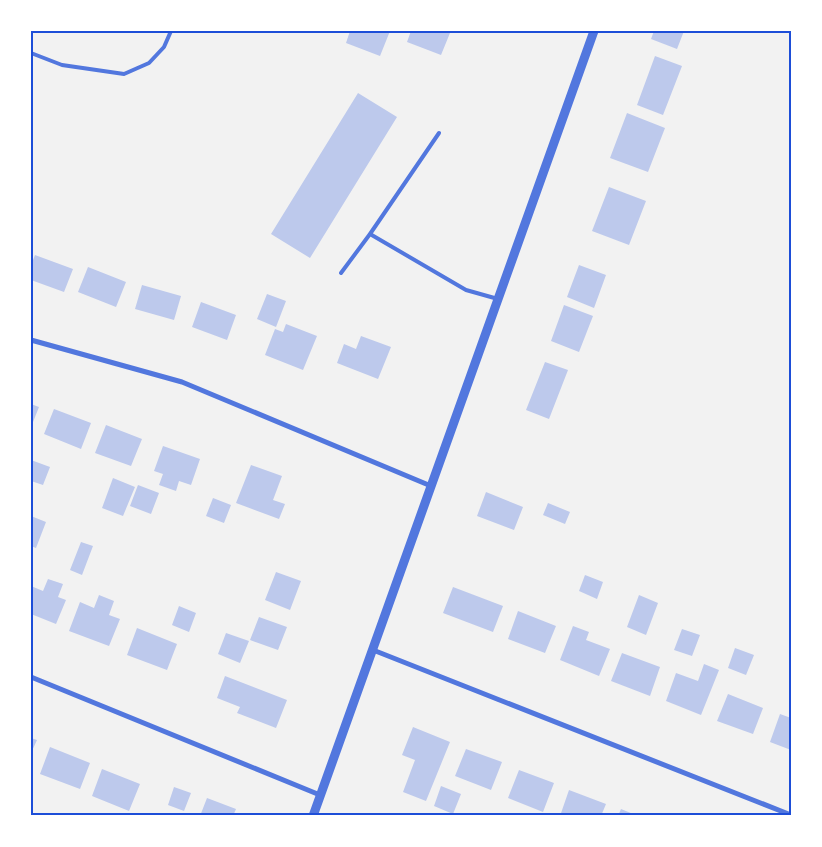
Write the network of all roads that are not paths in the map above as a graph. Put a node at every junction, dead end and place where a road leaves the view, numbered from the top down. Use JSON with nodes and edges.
{"nodes":[{"id":1,"x":171,"y":31,"type":"edge"},
{"id":2,"x":594,"y":31,"type":"edge"},
{"id":3,"x":31,"y":54,"type":"edge"},
{"id":4,"x":439,"y":133,"type":"dead end"},
{"id":5,"x":370,"y":234,"type":"junction"},
{"id":6,"x":341,"y":273,"type":"dead end"},
{"id":7,"x":498,"y":299,"type":"junction"},
{"id":8,"x":31,"y":340,"type":"edge"},
{"id":9,"x":431,"y":486,"type":"junction"},
{"id":10,"x":373,"y":650,"type":"junction"},
{"id":11,"x":31,"y":677,"type":"edge"},
{"id":12,"x":320,"y":795,"type":"junction"},
{"id":13,"x":791,"y":815,"type":"edge"},
{"id":14,"x":313,"y":816,"type":"edge"}],
"edges":[{"from":1,"to":3,"type":"lane"},
{"from":2,"to":7,"type":"street"},
{"from":4,"to":5,"type":"lane"},
{"from":5,"to":6,"type":"lane"},
{"from":5,"to":7,"type":"lane"},
{"from":7,"to":9,"type":"street"},
{"from":8,"to":9,"type":"street"},
{"from":9,"to":10,"type":"street"},
{"from":10,"to":12,"type":"street"},
{"from":10,"to":13,"type":"street"},
{"from":11,"to":12,"type":"street"},
{"from":12,"to":14,"type":"street"}]}
